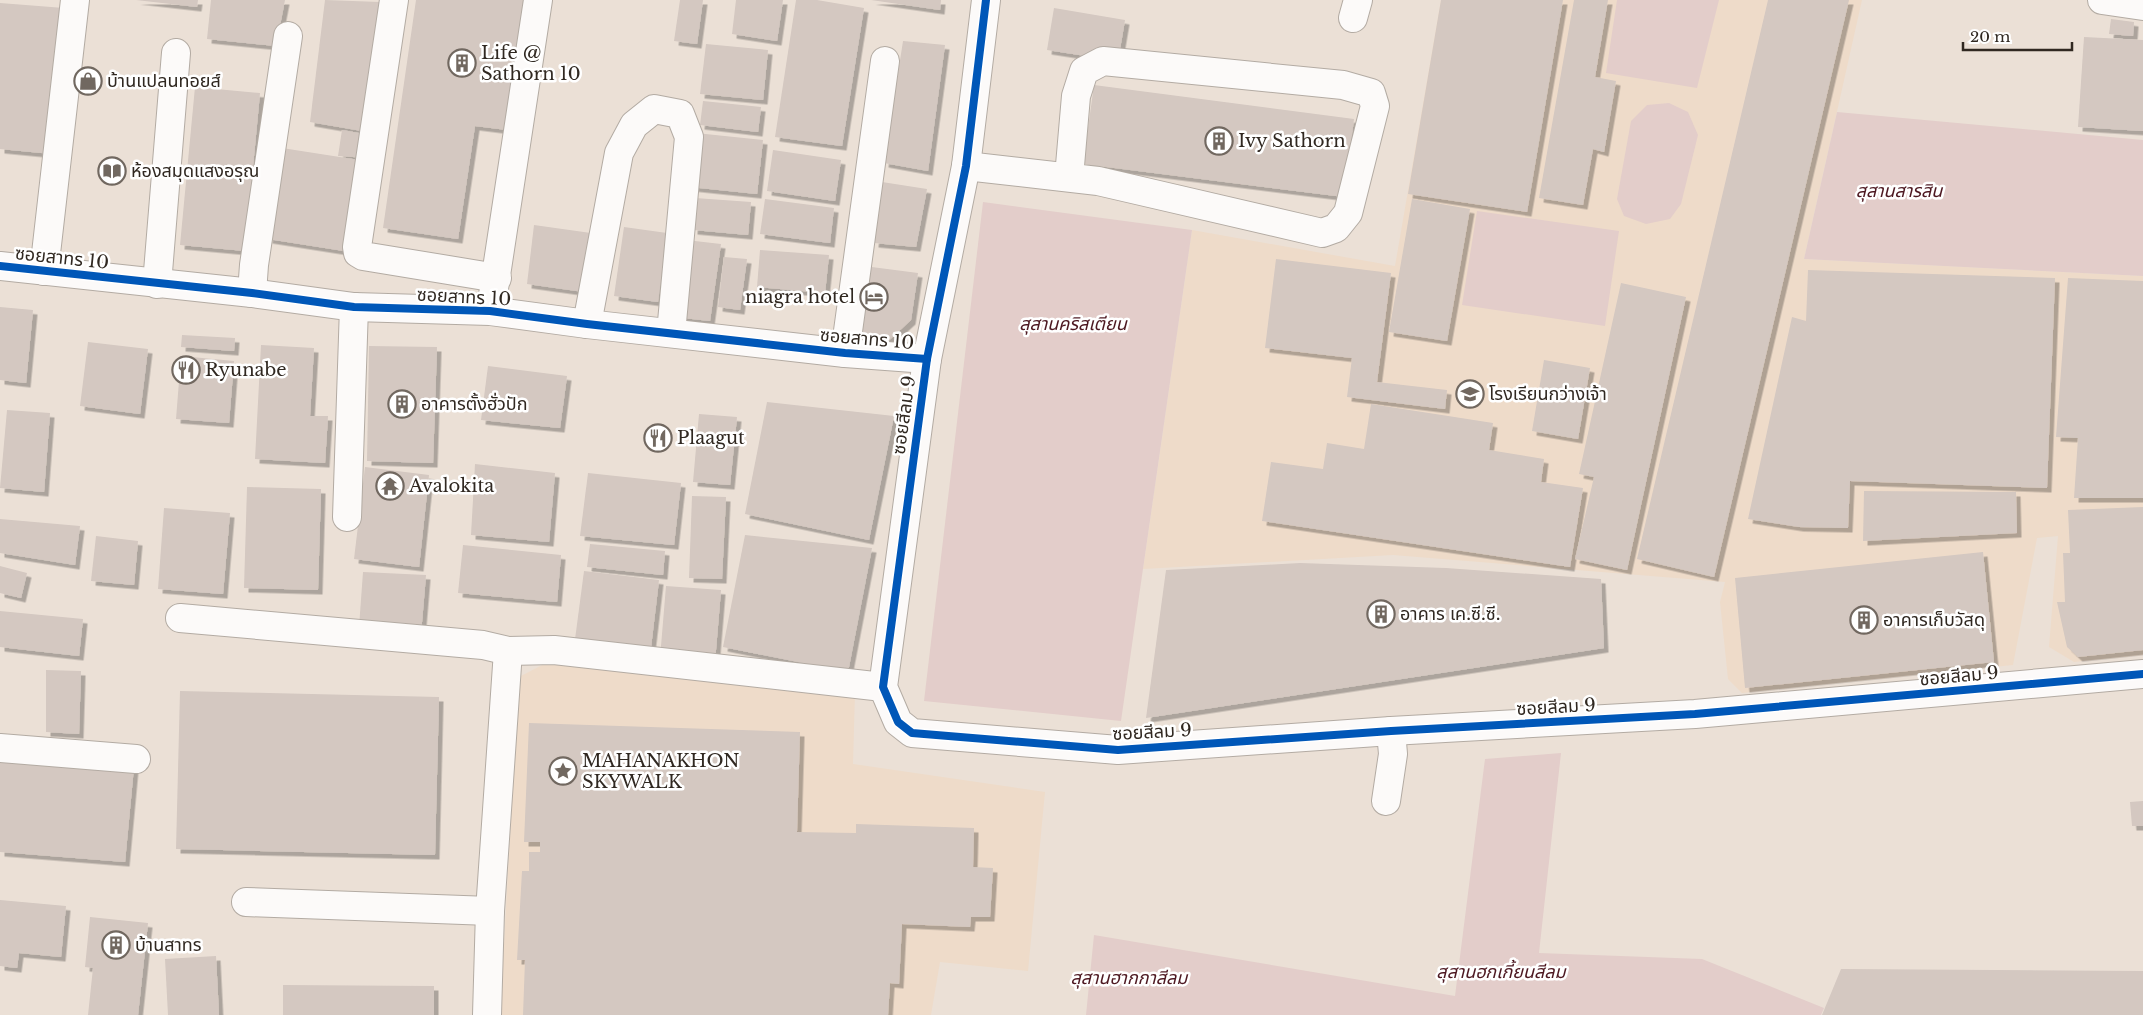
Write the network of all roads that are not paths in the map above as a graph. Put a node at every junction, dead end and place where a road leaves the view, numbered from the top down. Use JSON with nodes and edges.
{"nodes":[{"id":1,"x":75,"y":0,"type":"edge"},
{"id":2,"x":394,"y":0,"type":"edge"},
{"id":3,"x":538,"y":0,"type":"edge"},
{"id":4,"x":986,"y":0,"type":"edge"},
{"id":5,"x":2102,"y":0,"type":"edge"},
{"id":6,"x":2143,"y":6,"type":"edge"},
{"id":7,"x":288,"y":36,"type":"dead end"},
{"id":8,"x":176,"y":53,"type":"dead end"},
{"id":9,"x":885,"y":61,"type":"dead end"},
{"id":10,"x":966,"y":166,"type":"junction"},
{"id":11,"x":1069,"y":177,"type":"junction"},
{"id":12,"x":0,"y":266,"type":"edge"},
{"id":13,"x":44,"y":270,"type":"junction"},
{"id":14,"x":496,"y":278,"type":"junction"},
{"id":15,"x":157,"y":284,"type":"junction"},
{"id":16,"x":252,"y":294,"type":"junction"},
{"id":17,"x":354,"y":307,"type":"junction"},
{"id":18,"x":490,"y":311,"type":"junction"},
{"id":19,"x":587,"y":324,"type":"junction"},
{"id":20,"x":670,"y":334,"type":"junction"},
{"id":21,"x":845,"y":353,"type":"junction"},
{"id":22,"x":927,"y":359,"type":"junction"},
{"id":23,"x":347,"y":517,"type":"dead end"},
{"id":24,"x":180,"y":618,"type":"dead end"},
{"id":25,"x":508,"y":651,"type":"junction"},
{"id":26,"x":2143,"y":674,"type":"edge"},
{"id":27,"x":883,"y":687,"type":"junction"},
{"id":28,"x":1391,"y":731,"type":"junction"},
{"id":29,"x":0,"y":748,"type":"edge"},
{"id":30,"x":136,"y":759,"type":"dead end"},
{"id":31,"x":1386,"y":801,"type":"dead end"},
{"id":32,"x":246,"y":902,"type":"dead end"},
{"id":33,"x":490,"y":911,"type":"junction"},
{"id":34,"x":488,"y":1015,"type":"edge"}],
"edges":[{"from":1,"to":13,"type":"street"},
{"from":2,"to":14,"type":"street"},
{"from":3,"to":14,"type":"street"},
{"from":4,"to":10,"type":"street","name":"ซอยสีลม 9"},
{"from":5,"to":6,"type":"street"},
{"from":7,"to":16,"type":"street"},
{"from":8,"to":15,"type":"street"},
{"from":9,"to":21,"type":"street"},
{"from":10,"to":11,"type":"street"},
{"from":10,"to":22,"type":"street","name":"ซอยสีลม 9"},
{"from":11,"to":11,"type":"street"},
{"from":12,"to":13,"type":"street","name":"ซอยสาทร 10"},
{"from":13,"to":15,"type":"street","name":"ซอยสาทร 10"},
{"from":14,"to":18,"type":"street"},
{"from":15,"to":16,"type":"street","name":"ซอยสาทร 10"},
{"from":16,"to":17,"type":"street","name":"ซอยสาทร 10"},
{"from":17,"to":18,"type":"street","name":"ซอยสาทร 10"},
{"from":17,"to":23,"type":"street"},
{"from":18,"to":19,"type":"street","name":"ซอยสาทร 10"},
{"from":19,"to":20,"type":"street","name":"ซอยสาทร 10"},
{"from":19,"to":20,"type":"street"},
{"from":20,"to":21,"type":"street","name":"ซอยสาทร 10"},
{"from":21,"to":22,"type":"street","name":"ซอยสาทร 10"},
{"from":22,"to":27,"type":"street","name":"ซอยสีลม 9"},
{"from":24,"to":25,"type":"street"},
{"from":25,"to":27,"type":"street"},
{"from":25,"to":33,"type":"street"},
{"from":26,"to":28,"type":"street","name":"ซอยสีลม 9"},
{"from":27,"to":28,"type":"street","name":"ซอยสีลม 9"},
{"from":28,"to":31,"type":"street"},
{"from":29,"to":30,"type":"street"},
{"from":32,"to":33,"type":"street"},
{"from":33,"to":34,"type":"street"}]}
